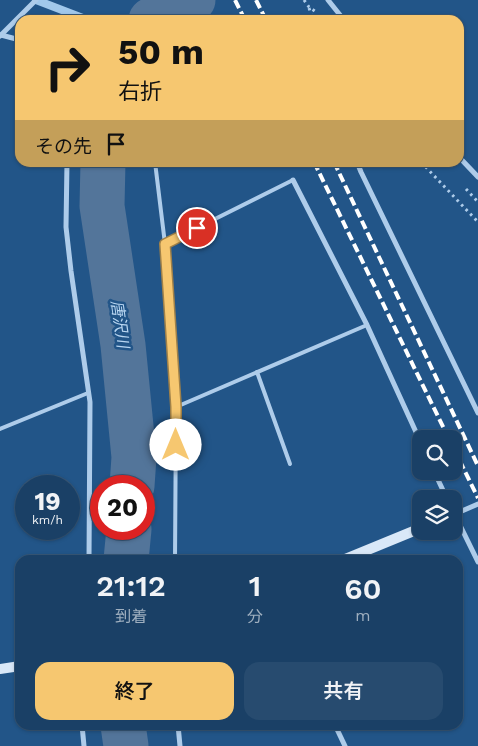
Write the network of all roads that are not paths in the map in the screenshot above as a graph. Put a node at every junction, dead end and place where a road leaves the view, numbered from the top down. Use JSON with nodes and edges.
{"nodes":[{"id":1,"x":36,"y":0,"type":"edge"},
{"id":2,"x":328,"y":0,"type":"edge"},
{"id":3,"x":21,"y":15,"type":"edge"},
{"id":4,"x":340,"y":15,"type":"edge"},
{"id":5,"x":15,"y":20,"type":"edge"},
{"id":6,"x":0,"y":35,"type":"edge"},
{"id":7,"x":15,"y":39,"type":"edge"},
{"id":8,"x":464,"y":162,"type":"edge"},
{"id":9,"x":67,"y":167,"type":"edge"},
{"id":10,"x":156,"y":167,"type":"edge"},
{"id":11,"x":358,"y":167,"type":"edge"},
{"id":12,"x":478,"y":177,"type":"edge"},
{"id":13,"x":293,"y":180,"type":"joint"},
{"id":14,"x":165,"y":244,"type":"junction"},
{"id":15,"x":366,"y":325,"type":"junction"},
{"id":16,"x":258,"y":372,"type":"junction"},
{"id":17,"x":88,"y":394,"type":"junction"},
{"id":18,"x":176,"y":407,"type":"junction"},
{"id":19,"x":478,"y":412,"type":"edge"},
{"id":20,"x":0,"y":429,"type":"edge"},
{"id":21,"x":415,"y":430,"type":"edge"},
{"id":22,"x":290,"y":464,"type":"dead end"},
{"id":23,"x":478,"y":504,"type":"edge"},
{"id":24,"x":462,"y":511,"type":"edge"},
{"id":25,"x":462,"y":530,"type":"edge"},
{"id":26,"x":412,"y":532,"type":"edge"},
{"id":27,"x":89,"y":555,"type":"edge"},
{"id":28,"x":175,"y":555,"type":"edge"},
{"id":29,"x":355,"y":555,"type":"edge"},
{"id":30,"x":478,"y":562,"type":"edge"},
{"id":31,"x":15,"y":667,"type":"edge"},
{"id":32,"x":0,"y":669,"type":"edge"},
{"id":33,"x":82,"y":730,"type":"edge"},
{"id":34,"x":178,"y":730,"type":"edge"},
{"id":35,"x":337,"y":730,"type":"edge"},
{"id":36,"x":84,"y":746,"type":"edge"},
{"id":37,"x":180,"y":746,"type":"edge"},
{"id":38,"x":345,"y":746,"type":"edge"}],
"edges":[{"from":1,"to":3,"type":"street"},
{"from":2,"to":4,"type":"street"},
{"from":5,"to":6,"type":"street"},
{"from":6,"to":7,"type":"street"},
{"from":8,"to":12,"type":"street"},
{"from":9,"to":17,"type":"street"},
{"from":10,"to":14,"type":"lane"},
{"from":11,"to":19,"type":"street"},
{"from":13,"to":14,"type":"lane"},
{"from":13,"to":15,"type":"street"},
{"from":14,"to":18,"type":"lane"},
{"from":15,"to":16,"type":"lane"},
{"from":15,"to":21,"type":"street"},
{"from":16,"to":18,"type":"lane"},
{"from":16,"to":22,"type":"lane"},
{"from":17,"to":20,"type":"lane"},
{"from":17,"to":27,"type":"street"},
{"from":18,"to":28,"type":"lane"},
{"from":23,"to":24,"type":"street"},
{"from":25,"to":30,"type":"street"},
{"from":26,"to":29,"type":"street"},
{"from":31,"to":32,"type":"street"},
{"from":33,"to":36,"type":"street"},
{"from":34,"to":37,"type":"street"},
{"from":35,"to":38,"type":"street"}]}
